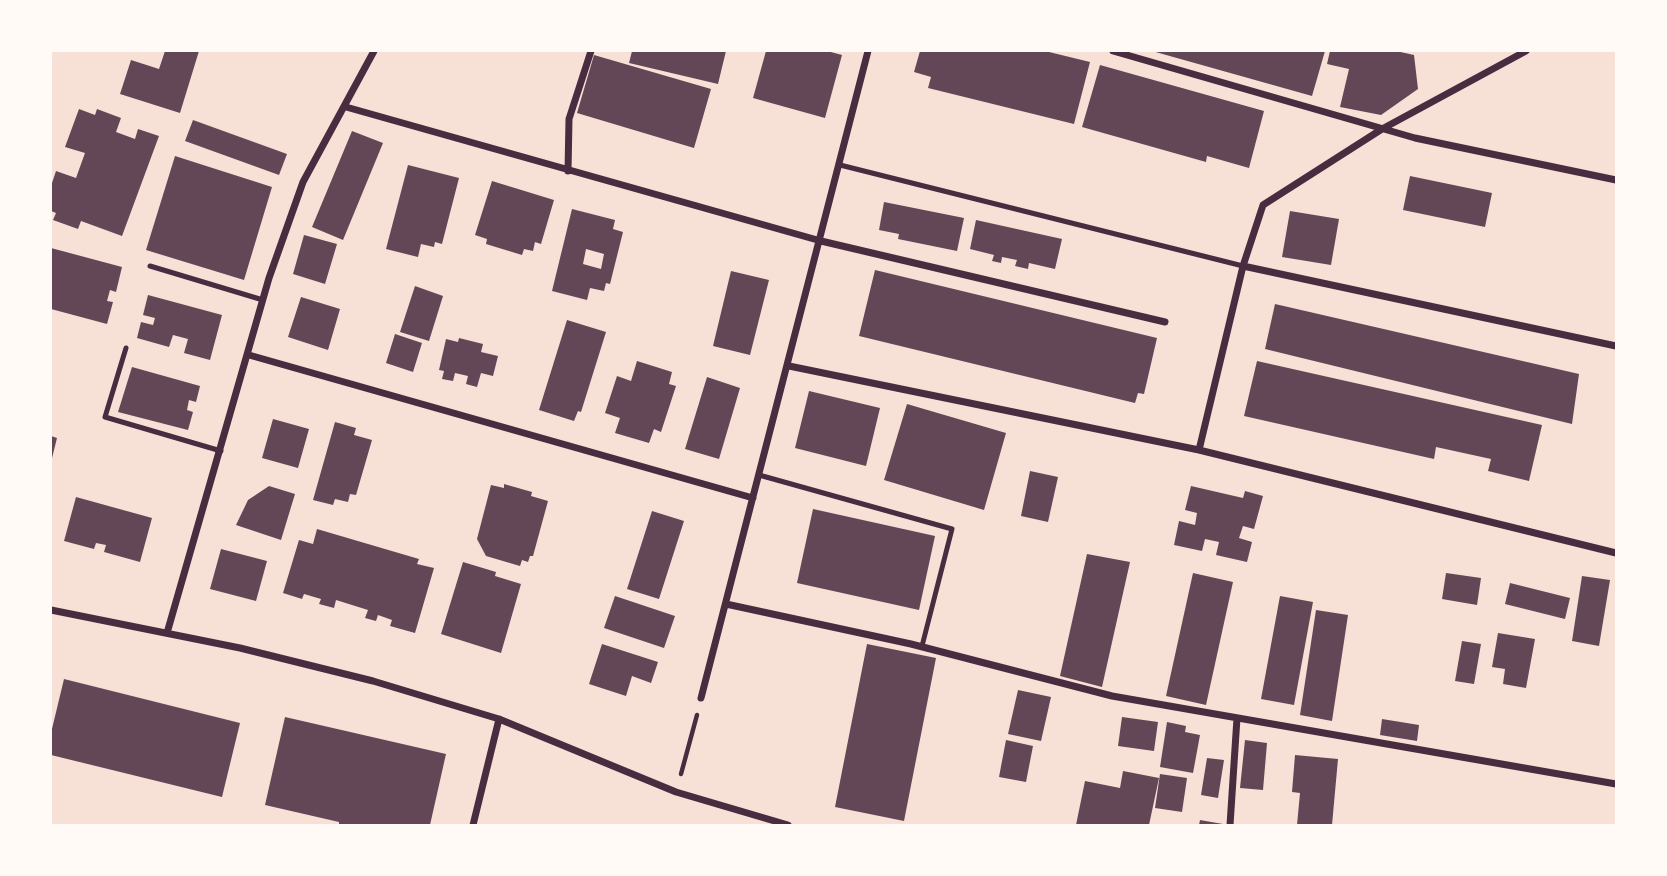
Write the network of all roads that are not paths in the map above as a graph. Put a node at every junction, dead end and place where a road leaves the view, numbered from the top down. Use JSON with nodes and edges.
{"nodes":[{"id":1,"x":374,"y":51,"type":"edge"},
{"id":2,"x":591,"y":51,"type":"edge"},
{"id":3,"x":868,"y":51,"type":"edge"},
{"id":4,"x":1113,"y":51,"type":"edge"},
{"id":5,"x":1526,"y":51,"type":"edge"},
{"id":6,"x":346,"y":107,"type":"junction"},
{"id":7,"x":1382,"y":129,"type":"junction"},
{"id":8,"x":840,"y":164,"type":"junction"},
{"id":9,"x":568,"y":171,"type":"junction"},
{"id":10,"x":1616,"y":180,"type":"edge"},
{"id":11,"x":821,"y":241,"type":"junction"},
{"id":12,"x":150,"y":266,"type":"dead end"},
{"id":13,"x":1243,"y":266,"type":"junction"},
{"id":14,"x":263,"y":300,"type":"junction"},
{"id":15,"x":1165,"y":322,"type":"dead end"},
{"id":16,"x":1616,"y":346,"type":"edge"},
{"id":17,"x":126,"y":348,"type":"dead end"},
{"id":18,"x":249,"y":355,"type":"junction"},
{"id":19,"x":789,"y":366,"type":"junction"},
{"id":20,"x":1199,"y":450,"type":"junction"},
{"id":21,"x":221,"y":451,"type":"junction"},
{"id":22,"x":759,"y":475,"type":"junction"},
{"id":23,"x":753,"y":498,"type":"junction"},
{"id":24,"x":1616,"y":553,"type":"edge"},
{"id":25,"x":726,"y":604,"type":"junction"},
{"id":26,"x":51,"y":610,"type":"edge"},
{"id":27,"x":167,"y":633,"type":"junction"},
{"id":28,"x":922,"y":646,"type":"junction"},
{"id":29,"x":701,"y":698,"type":"road end"},
{"id":30,"x":1237,"y":718,"type":"junction"},
{"id":31,"x":499,"y":719,"type":"junction"},
{"id":32,"x":1616,"y":783,"type":"edge"},
{"id":33,"x":473,"y":825,"type":"edge"},
{"id":34,"x":788,"y":825,"type":"edge"},
{"id":35,"x":1230,"y":825,"type":"edge"}],
"edges":[{"from":1,"to":6,"type":"street"},
{"from":2,"to":9,"type":"street"},
{"from":3,"to":8,"type":"street"},
{"from":4,"to":7,"type":"street"},
{"from":5,"to":7,"type":"street"},
{"from":6,"to":9,"type":"street"},
{"from":6,"to":14,"type":"street"},
{"from":7,"to":10,"type":"street"},
{"from":7,"to":13,"type":"street"},
{"from":8,"to":11,"type":"street"},
{"from":8,"to":13,"type":"lane"},
{"from":9,"to":11,"type":"street"},
{"from":11,"to":15,"type":"street"},
{"from":11,"to":19,"type":"street"},
{"from":12,"to":14,"type":"lane"},
{"from":13,"to":16,"type":"street"},
{"from":13,"to":20,"type":"street"},
{"from":14,"to":18,"type":"street"},
{"from":17,"to":21,"type":"lane"},
{"from":18,"to":21,"type":"street"},
{"from":18,"to":23,"type":"street"},
{"from":19,"to":20,"type":"street"},
{"from":19,"to":22,"type":"street"},
{"from":20,"to":24,"type":"street"},
{"from":21,"to":27,"type":"street"},
{"from":22,"to":23,"type":"street"},
{"from":22,"to":28,"type":"lane"},
{"from":23,"to":25,"type":"street"},
{"from":25,"to":28,"type":"street"},
{"from":25,"to":29,"type":"street"},
{"from":26,"to":27,"type":"street"},
{"from":27,"to":31,"type":"street"},
{"from":28,"to":30,"type":"street"},
{"from":30,"to":32,"type":"street"},
{"from":30,"to":35,"type":"street"},
{"from":31,"to":33,"type":"street"},
{"from":31,"to":34,"type":"street"}]}
